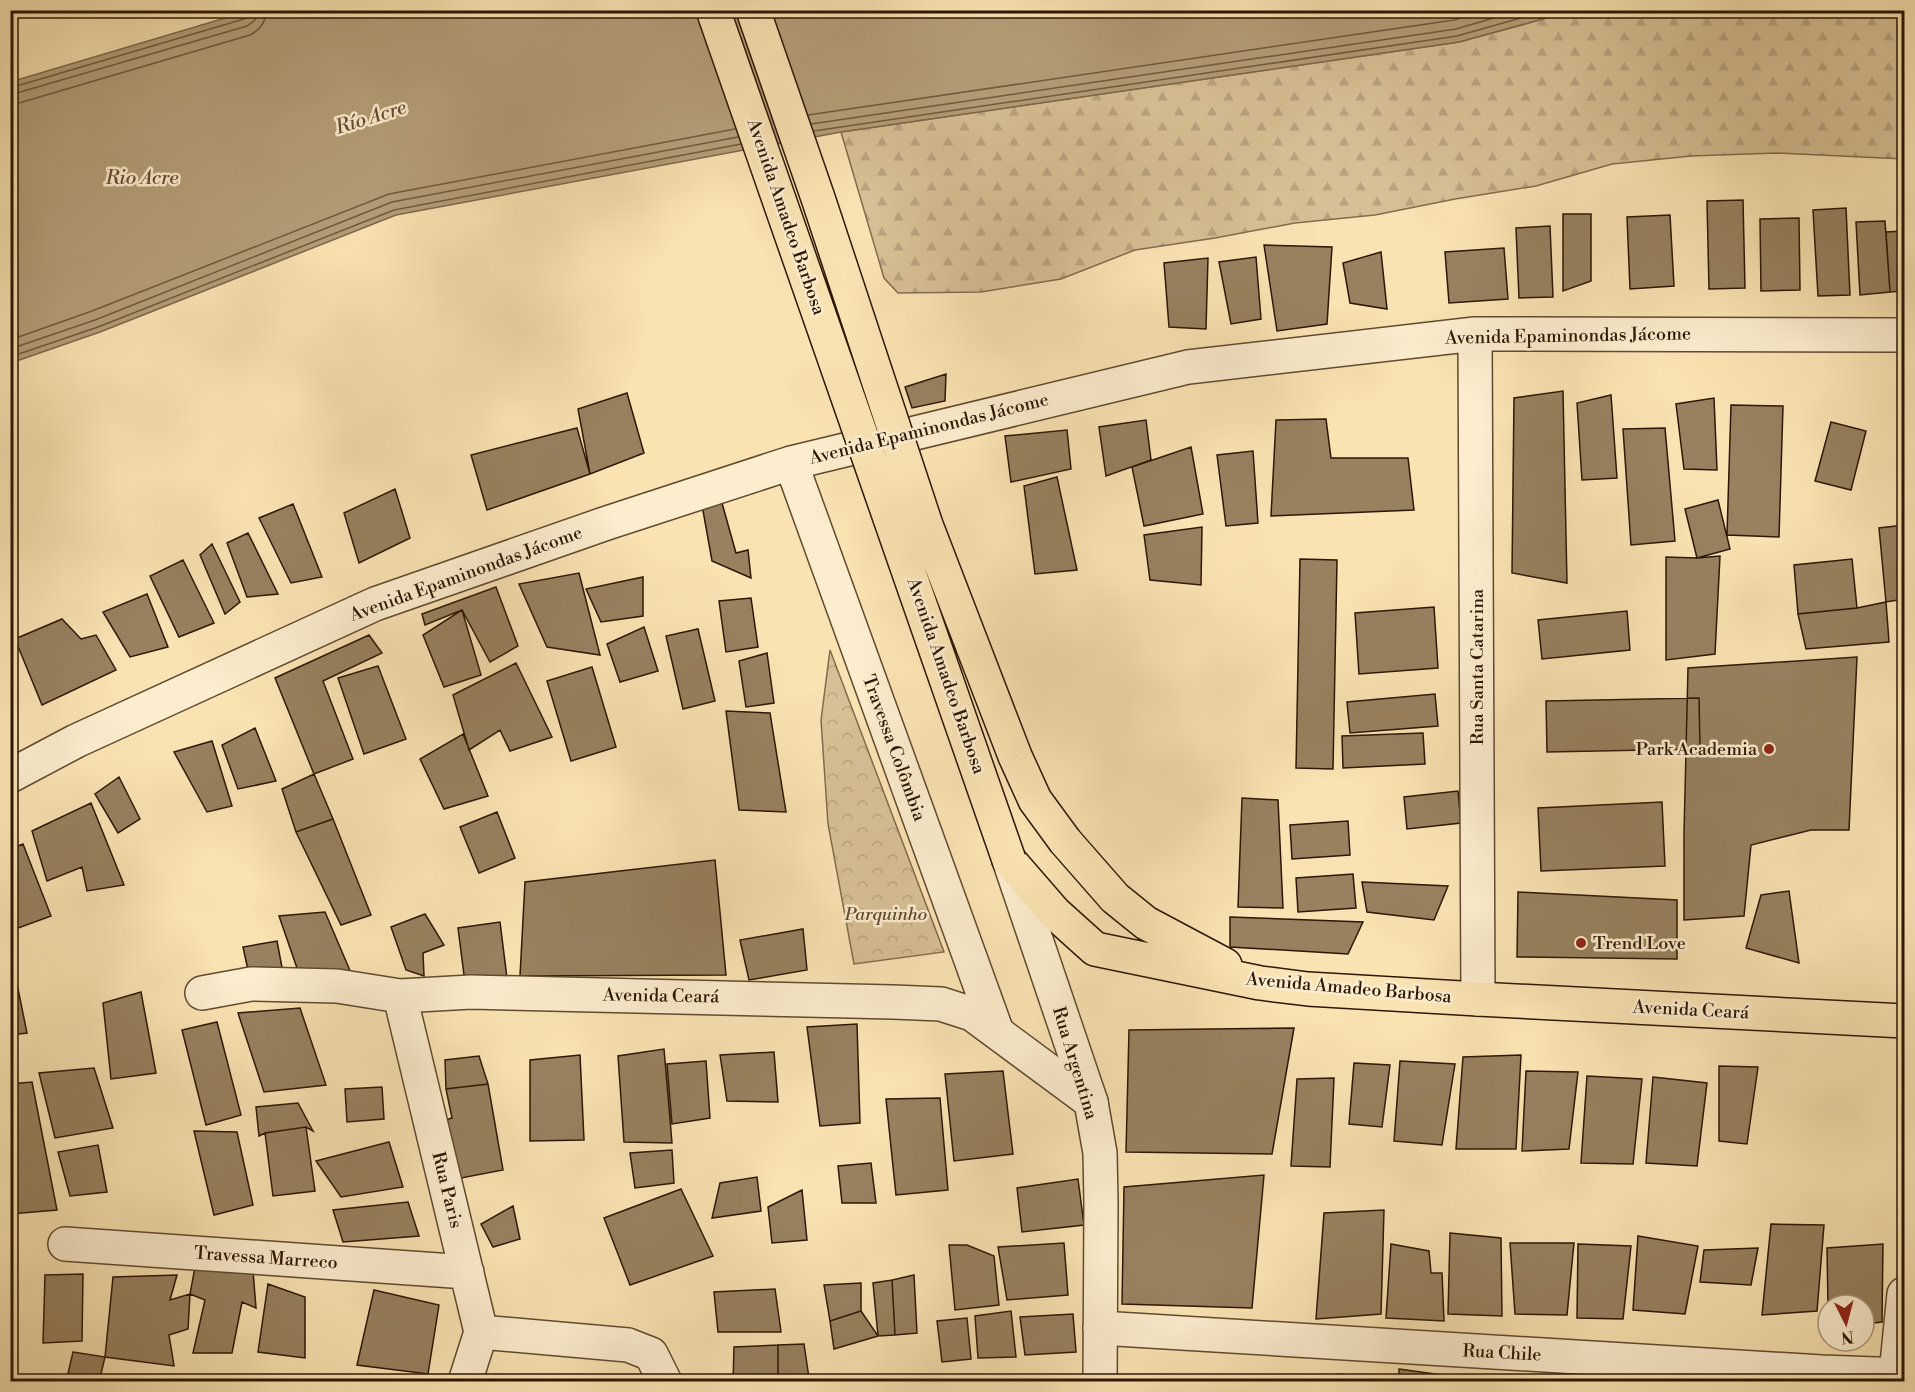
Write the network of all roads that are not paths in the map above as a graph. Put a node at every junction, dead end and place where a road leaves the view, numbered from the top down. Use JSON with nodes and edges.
{"nodes":[{"id":1,"x":713,"y":10,"type":"edge"},
{"id":2,"x":753,"y":10,"type":"edge"},
{"id":3,"x":1475,"y":334,"type":"junction"},
{"id":4,"x":1905,"y":335,"type":"edge"},
{"id":5,"x":791,"y":463,"type":"junction"},
{"id":6,"x":10,"y":776,"type":"edge"},
{"id":7,"x":1010,"y":860,"type":"junction"},
{"id":8,"x":1260,"y":983,"type":"junction"},
{"id":9,"x":202,"y":993,"type":"dead end"},
{"id":10,"x":400,"y":996,"type":"junction"},
{"id":11,"x":1478,"y":999,"type":"junction"},
{"id":12,"x":1905,"y":1021,"type":"edge"},
{"id":13,"x":997,"y":1032,"type":"junction"},
{"id":14,"x":1091,"y":1102,"type":"junction"},
{"id":15,"x":66,"y":1244,"type":"dead end"},
{"id":16,"x":467,"y":1272,"type":"junction"},
{"id":17,"x":1905,"y":1294,"type":"edge"},
{"id":18,"x":1100,"y":1328,"type":"junction"},
{"id":19,"x":481,"y":1332,"type":"junction"},
{"id":20,"x":658,"y":1368,"type":"edge"},
{"id":21,"x":1900,"y":1374,"type":"edge"},
{"id":22,"x":1822,"y":1377,"type":"edge"},
{"id":23,"x":465,"y":1382,"type":"edge"},
{"id":24,"x":1100,"y":1382,"type":"edge"}],
"edges":[{"from":1,"to":7,"type":"main road","name":"Avenida Amadeo Barbosa","bridge":true},
{"from":2,"to":8,"type":"main road","name":"Avenida Amadeo Barbosa","bridge":true},
{"from":3,"to":4,"type":"street","name":"Avenida Epaminondas Jácome"},
{"from":3,"to":5,"type":"street","name":"Avenida Epaminondas Jácome"},
{"from":3,"to":11,"type":"street","name":"Rua Santa Catarina"},
{"from":5,"to":6,"type":"street","name":"Avenida Epaminondas Jácome"},
{"from":5,"to":13,"type":"street","name":"Travessa Colômbia"},
{"from":7,"to":8,"type":"main road","name":"Avenida Amadeo Barbosa"},
{"from":7,"to":14,"type":"street","name":"Rua Argentina"},
{"from":8,"to":11,"type":"main road","name":"Avenida Amadeo Barbosa"},
{"from":9,"to":10,"type":"street","name":"Avenida Ceará"},
{"from":10,"to":13,"type":"street","name":"Avenida Ceará"},
{"from":10,"to":16,"type":"street","name":"Rua Paris"},
{"from":11,"to":12,"type":"main road","name":"Avenida Ceará"},
{"from":13,"to":14,"type":"street","name":"Avenida Ceará"},
{"from":14,"to":18,"type":"street","name":"Rua Argentina"},
{"from":15,"to":16,"type":"street","name":"Travessa Marreco"},
{"from":16,"to":19,"type":"street","name":"Rua Paris"},
{"from":17,"to":21,"type":"street"},
{"from":18,"to":22,"type":"street","name":"Rua Chile"},
{"from":18,"to":24,"type":"street","name":"Rua Argentina"},
{"from":19,"to":20,"type":"street"},
{"from":19,"to":23,"type":"street"},
{"from":21,"to":22,"type":"street","name":"Rua Chile"}]}
